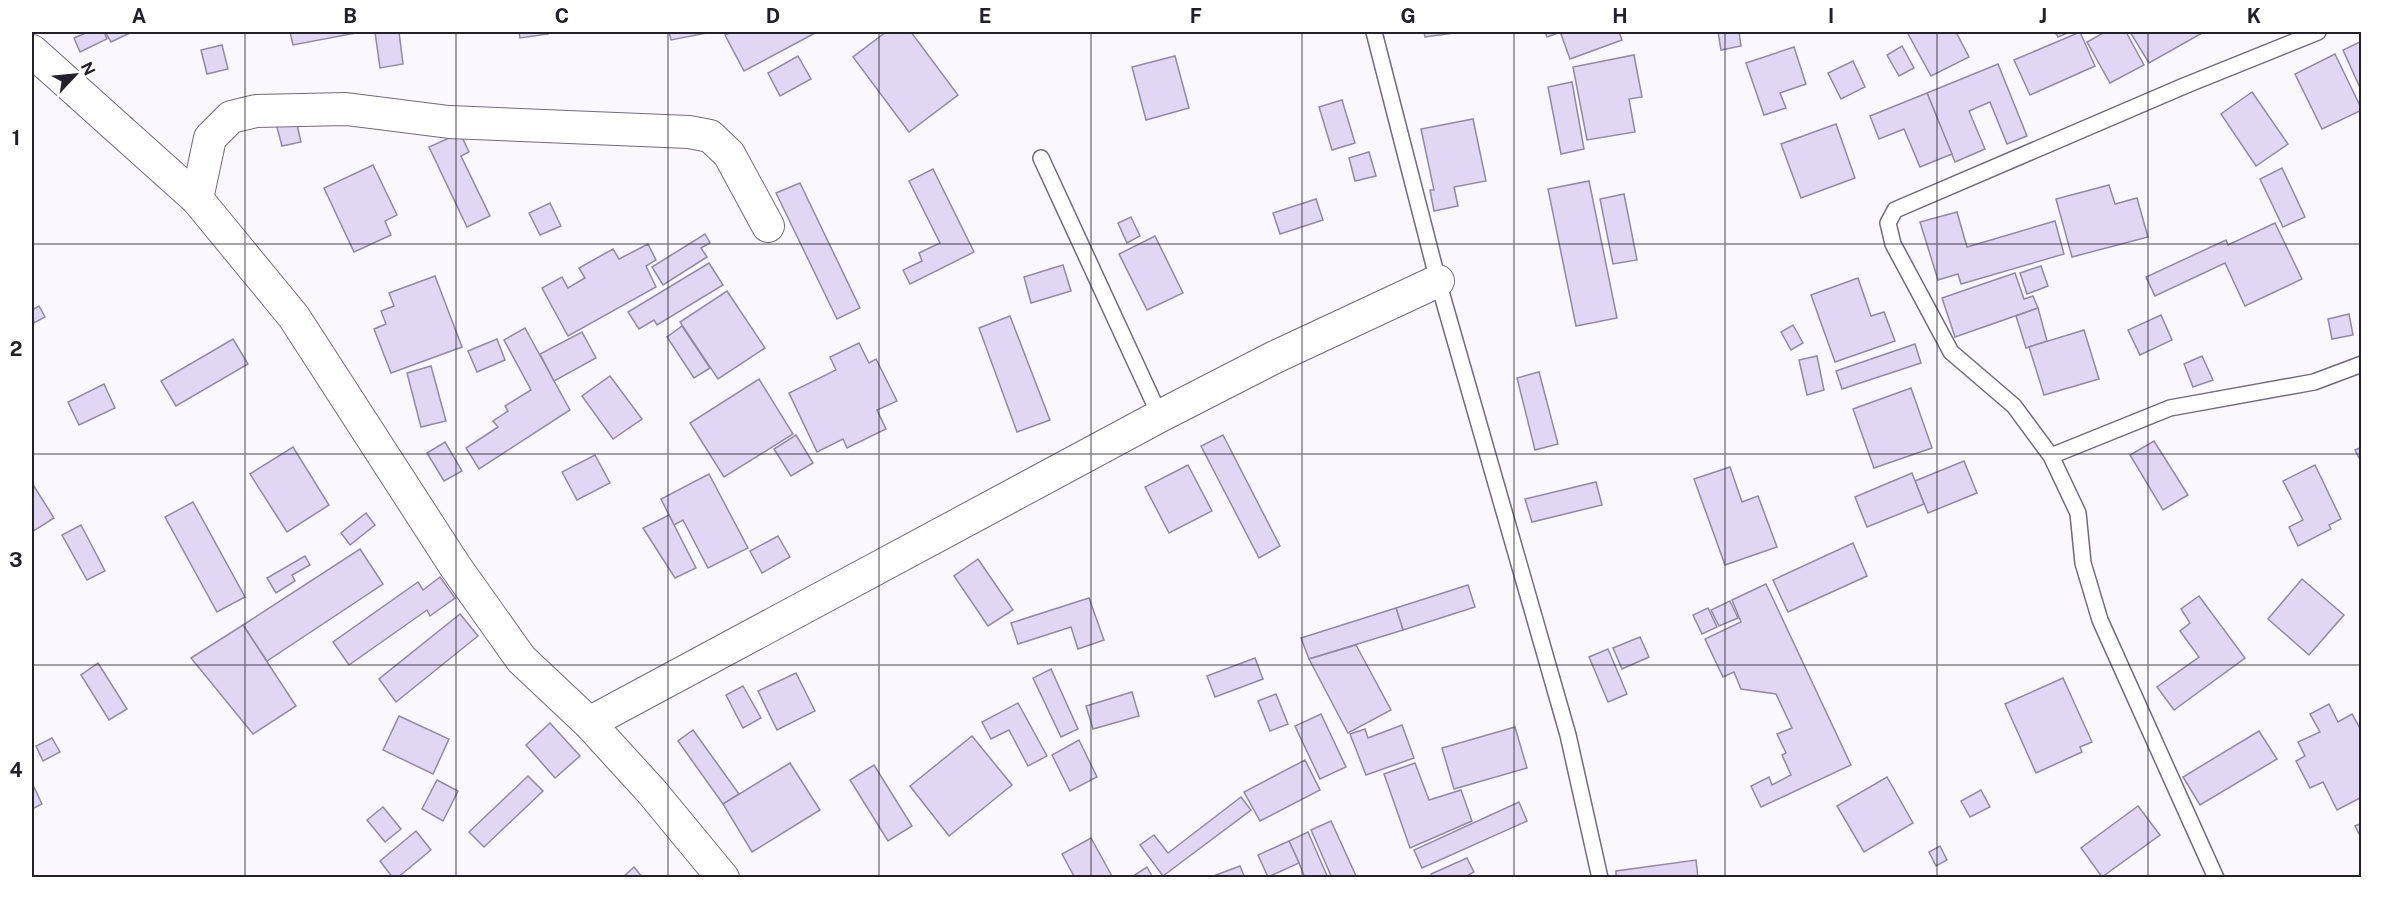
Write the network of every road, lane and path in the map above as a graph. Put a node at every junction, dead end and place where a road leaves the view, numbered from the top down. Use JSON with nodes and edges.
{"nodes":[{"id":1,"x":1374,"y":32,"type":"edge"},
{"id":2,"x":2318,"y":32,"type":"edge"},
{"id":3,"x":32,"y":51,"type":"edge"},
{"id":4,"x":1041,"y":158,"type":"dead end"},
{"id":5,"x":197,"y":199,"type":"junction"},
{"id":6,"x":768,"y":225,"type":"dead end"},
{"id":7,"x":1438,"y":281,"type":"junction"},
{"id":8,"x":2361,"y":364,"type":"edge"},
{"id":9,"x":1160,"y":416,"type":"junction"},
{"id":10,"x":2051,"y":456,"type":"junction"},
{"id":11,"x":589,"y":723,"type":"junction"},
{"id":12,"x":723,"y":878,"type":"edge"},
{"id":13,"x":1600,"y":878,"type":"edge"},
{"id":14,"x":2216,"y":878,"type":"edge"}],
"edges":[{"from":1,"to":7,"type":"lane"},
{"from":2,"to":10,"type":"lane"},
{"from":3,"to":5,"type":"street"},
{"from":4,"to":9,"type":"lane"},
{"from":5,"to":6,"type":"street"},
{"from":5,"to":11,"type":"street"},
{"from":7,"to":9,"type":"street"},
{"from":7,"to":13,"type":"lane"},
{"from":8,"to":10,"type":"lane"},
{"from":9,"to":11,"type":"street"},
{"from":10,"to":14,"type":"lane"},
{"from":11,"to":12,"type":"street"}]}
